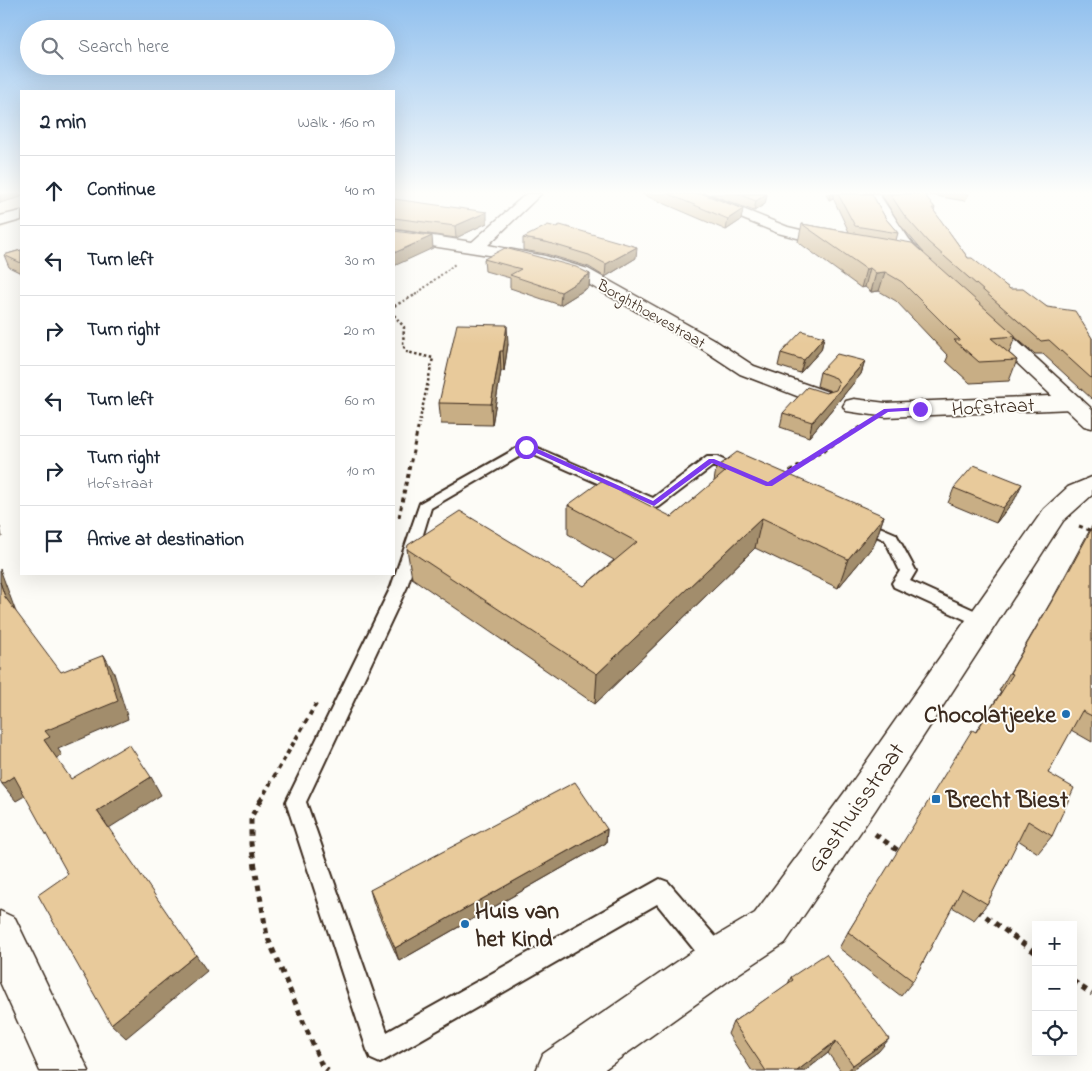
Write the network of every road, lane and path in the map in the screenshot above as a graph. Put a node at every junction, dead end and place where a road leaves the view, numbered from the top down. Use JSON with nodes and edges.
{"nodes":[{"id":1,"x":450,"y":244,"type":"edge"},
{"id":2,"x":479,"y":244,"type":"edge"},
{"id":3,"x":845,"y":244,"type":"edge"},
{"id":4,"x":900,"y":244,"type":"edge"},
{"id":5,"x":849,"y":245,"type":"edge"},
{"id":6,"x":475,"y":248,"type":"junction"},
{"id":7,"x":938,"y":279,"type":"edge"},
{"id":8,"x":395,"y":306,"type":"edge"},
{"id":9,"x":974,"y":311,"type":"edge"},
{"id":10,"x":395,"y":316,"type":"edge"},
{"id":11,"x":823,"y":398,"type":"edge"},
{"id":12,"x":1072,"y":402,"type":"junction"},
{"id":13,"x":854,"y":406,"type":"dead end"},
{"id":14,"x":886,"y":410,"type":"junction"},
{"id":15,"x":1092,"y":420,"type":"edge"},
{"id":16,"x":769,"y":485,"type":"joint"},
{"id":17,"x":1092,"y":485,"type":"edge"},
{"id":18,"x":848,"y":519,"type":"edge"},
{"id":19,"x":398,"y":520,"type":"dead end"},
{"id":20,"x":981,"y":620,"type":"junction"},
{"id":21,"x":850,"y":815,"type":"junction"},
{"id":22,"x":904,"y":855,"type":"edge"},
{"id":23,"x":974,"y":907,"type":"edge"},
{"id":24,"x":0,"y":933,"type":"edge"},
{"id":25,"x":1032,"y":950,"type":"edge"},
{"id":26,"x":719,"y":960,"type":"junction"},
{"id":27,"x":1077,"y":983,"type":"edge"},
{"id":28,"x":1092,"y":994,"type":"edge"},
{"id":29,"x":65,"y":1071,"type":"edge"},
{"id":30,"x":560,"y":1071,"type":"edge"}],
"edges":[{"from":1,"to":6,"type":"street","name":"Borghthoevestraat"},
{"from":2,"to":6,"type":"street"},
{"from":3,"to":5,"type":"street"},
{"from":4,"to":7,"type":"street"},
{"from":6,"to":8,"type":"path"},
{"from":6,"to":11,"type":"street","name":"Borghthoevestraat"},
{"from":9,"to":12,"type":"street","name":"Hofstraat"},
{"from":10,"to":19,"type":"path"},
{"from":12,"to":14,"type":"street","name":"Hofstraat"},
{"from":12,"to":15,"type":"street","name":"Hofstraat"},
{"from":13,"to":14,"type":"street","name":"Hofstraat"},
{"from":14,"to":16,"type":"path"},
{"from":16,"to":26,"type":"lane"},
{"from":17,"to":20,"type":"street","name":"Gasthuisstraat"},
{"from":18,"to":20,"type":"lane"},
{"from":20,"to":21,"type":"street","name":"Gasthuisstraat"},
{"from":21,"to":22,"type":"path"},
{"from":21,"to":26,"type":"street","name":"Gasthuisstraat"},
{"from":23,"to":25,"type":"path"},
{"from":24,"to":29,"type":"street"},
{"from":26,"to":30,"type":"street","name":"Gasthuisstraat"},
{"from":27,"to":28,"type":"path"}]}
